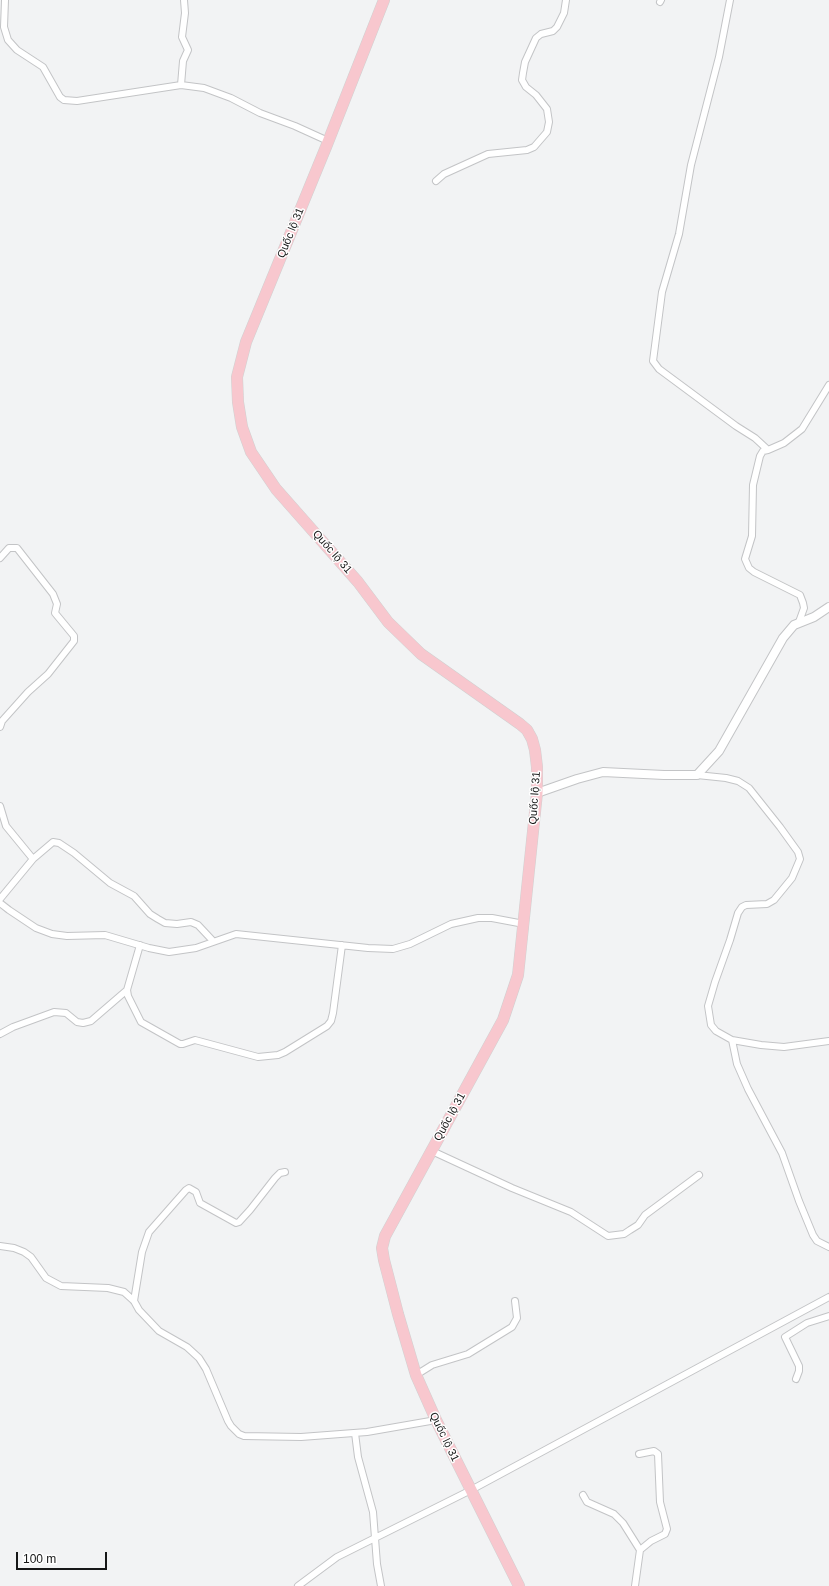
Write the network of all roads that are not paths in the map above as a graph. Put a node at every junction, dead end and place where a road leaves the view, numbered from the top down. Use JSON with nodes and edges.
{"nodes":[{"id":1,"x":5,"y":0,"type":"edge"},
{"id":2,"x":184,"y":0,"type":"edge"},
{"id":3,"x":384,"y":0,"type":"edge"},
{"id":4,"x":566,"y":0,"type":"edge"},
{"id":5,"x":730,"y":0,"type":"edge"},
{"id":6,"x":2,"y":23,"type":"edge"},
{"id":7,"x":181,"y":85,"type":"junction"},
{"id":8,"x":328,"y":141,"type":"junction"},
{"id":9,"x":436,"y":181,"type":"dead end"},
{"id":10,"x":829,"y":385,"type":"edge"},
{"id":11,"x":768,"y":450,"type":"junction"},
{"id":12,"x":0,"y":558,"type":"edge"},
{"id":13,"x":829,"y":607,"type":"edge"},
{"id":14,"x":799,"y":622,"type":"junction"},
{"id":15,"x":0,"y":726,"type":"edge"},
{"id":16,"x":696,"y":775,"type":"junction"},
{"id":17,"x":537,"y":793,"type":"junction"},
{"id":18,"x":0,"y":806,"type":"edge"},
{"id":19,"x":33,"y":859,"type":"junction"},
{"id":20,"x":0,"y":899,"type":"edge"},
{"id":21,"x":0,"y":903,"type":"edge"},
{"id":22,"x":524,"y":924,"type":"junction"},
{"id":23,"x":213,"y":941,"type":"junction"},
{"id":24,"x":140,"y":945,"type":"junction"},
{"id":25,"x":342,"y":945,"type":"junction"},
{"id":26,"x":127,"y":990,"type":"junction"},
{"id":27,"x":0,"y":1034,"type":"edge"},
{"id":28,"x":732,"y":1040,"type":"junction"},
{"id":29,"x":829,"y":1041,"type":"edge"},
{"id":30,"x":432,"y":1150,"type":"junction"},
{"id":31,"x":285,"y":1172,"type":"dead end"},
{"id":32,"x":699,"y":1175,"type":"dead end"},
{"id":33,"x":0,"y":1246,"type":"edge"},
{"id":34,"x":829,"y":1247,"type":"edge"},
{"id":35,"x":829,"y":1297,"type":"edge"},
{"id":36,"x":134,"y":1301,"type":"junction"},
{"id":37,"x":515,"y":1301,"type":"dead end"},
{"id":38,"x":829,"y":1316,"type":"edge"},
{"id":39,"x":416,"y":1375,"type":"junction"},
{"id":40,"x":796,"y":1379,"type":"dead end"},
{"id":41,"x":436,"y":1420,"type":"junction"},
{"id":42,"x":356,"y":1433,"type":"junction"},
{"id":43,"x":639,"y":1454,"type":"dead end"},
{"id":44,"x":471,"y":1490,"type":"junction"},
{"id":45,"x":583,"y":1495,"type":"dead end"},
{"id":46,"x":376,"y":1537,"type":"junction"},
{"id":47,"x":640,"y":1550,"type":"junction"},
{"id":48,"x":298,"y":1586,"type":"edge"},
{"id":49,"x":381,"y":1586,"type":"edge"},
{"id":50,"x":518,"y":1586,"type":"edge"},
{"id":51,"x":635,"y":1586,"type":"edge"}],
"edges":[{"from":1,"to":6,"type":"street"},
{"from":2,"to":7,"type":"street"},
{"from":3,"to":8,"type":"highway","name":"Quốc lộ 31"},
{"from":4,"to":9,"type":"street"},
{"from":5,"to":11,"type":"street"},
{"from":6,"to":7,"type":"street"},
{"from":7,"to":8,"type":"street"},
{"from":8,"to":17,"type":"highway","name":"Quốc lộ 31"},
{"from":10,"to":11,"type":"street"},
{"from":11,"to":14,"type":"street"},
{"from":12,"to":15,"type":"street"},
{"from":13,"to":14,"type":"street"},
{"from":14,"to":16,"type":"street"},
{"from":16,"to":17,"type":"street"},
{"from":16,"to":28,"type":"street"},
{"from":17,"to":22,"type":"highway","name":"Quốc lộ 31"},
{"from":18,"to":19,"type":"street"},
{"from":19,"to":20,"type":"street"},
{"from":19,"to":23,"type":"street"},
{"from":21,"to":24,"type":"street"},
{"from":22,"to":25,"type":"street"},
{"from":22,"to":30,"type":"highway","name":"Quốc lộ 31"},
{"from":23,"to":24,"type":"street"},
{"from":23,"to":25,"type":"street"},
{"from":24,"to":26,"type":"street"},
{"from":25,"to":26,"type":"street"},
{"from":26,"to":27,"type":"street"},
{"from":28,"to":29,"type":"street"},
{"from":28,"to":34,"type":"street"},
{"from":30,"to":32,"type":"street"},
{"from":30,"to":39,"type":"highway","name":"Quốc lộ 31"},
{"from":31,"to":36,"type":"street"},
{"from":33,"to":36,"type":"street"},
{"from":35,"to":44,"type":"street"},
{"from":36,"to":42,"type":"street"},
{"from":37,"to":39,"type":"street"},
{"from":38,"to":40,"type":"street"},
{"from":39,"to":41,"type":"highway","name":"Quốc lộ 31"},
{"from":41,"to":42,"type":"street"},
{"from":41,"to":44,"type":"highway","name":"Quốc lộ 31"},
{"from":42,"to":46,"type":"street"},
{"from":43,"to":47,"type":"street"},
{"from":44,"to":46,"type":"street"},
{"from":44,"to":50,"type":"highway","name":"Quốc lộ 31"},
{"from":45,"to":47,"type":"street"},
{"from":46,"to":48,"type":"street"},
{"from":46,"to":49,"type":"street"},
{"from":47,"to":51,"type":"street"}]}
